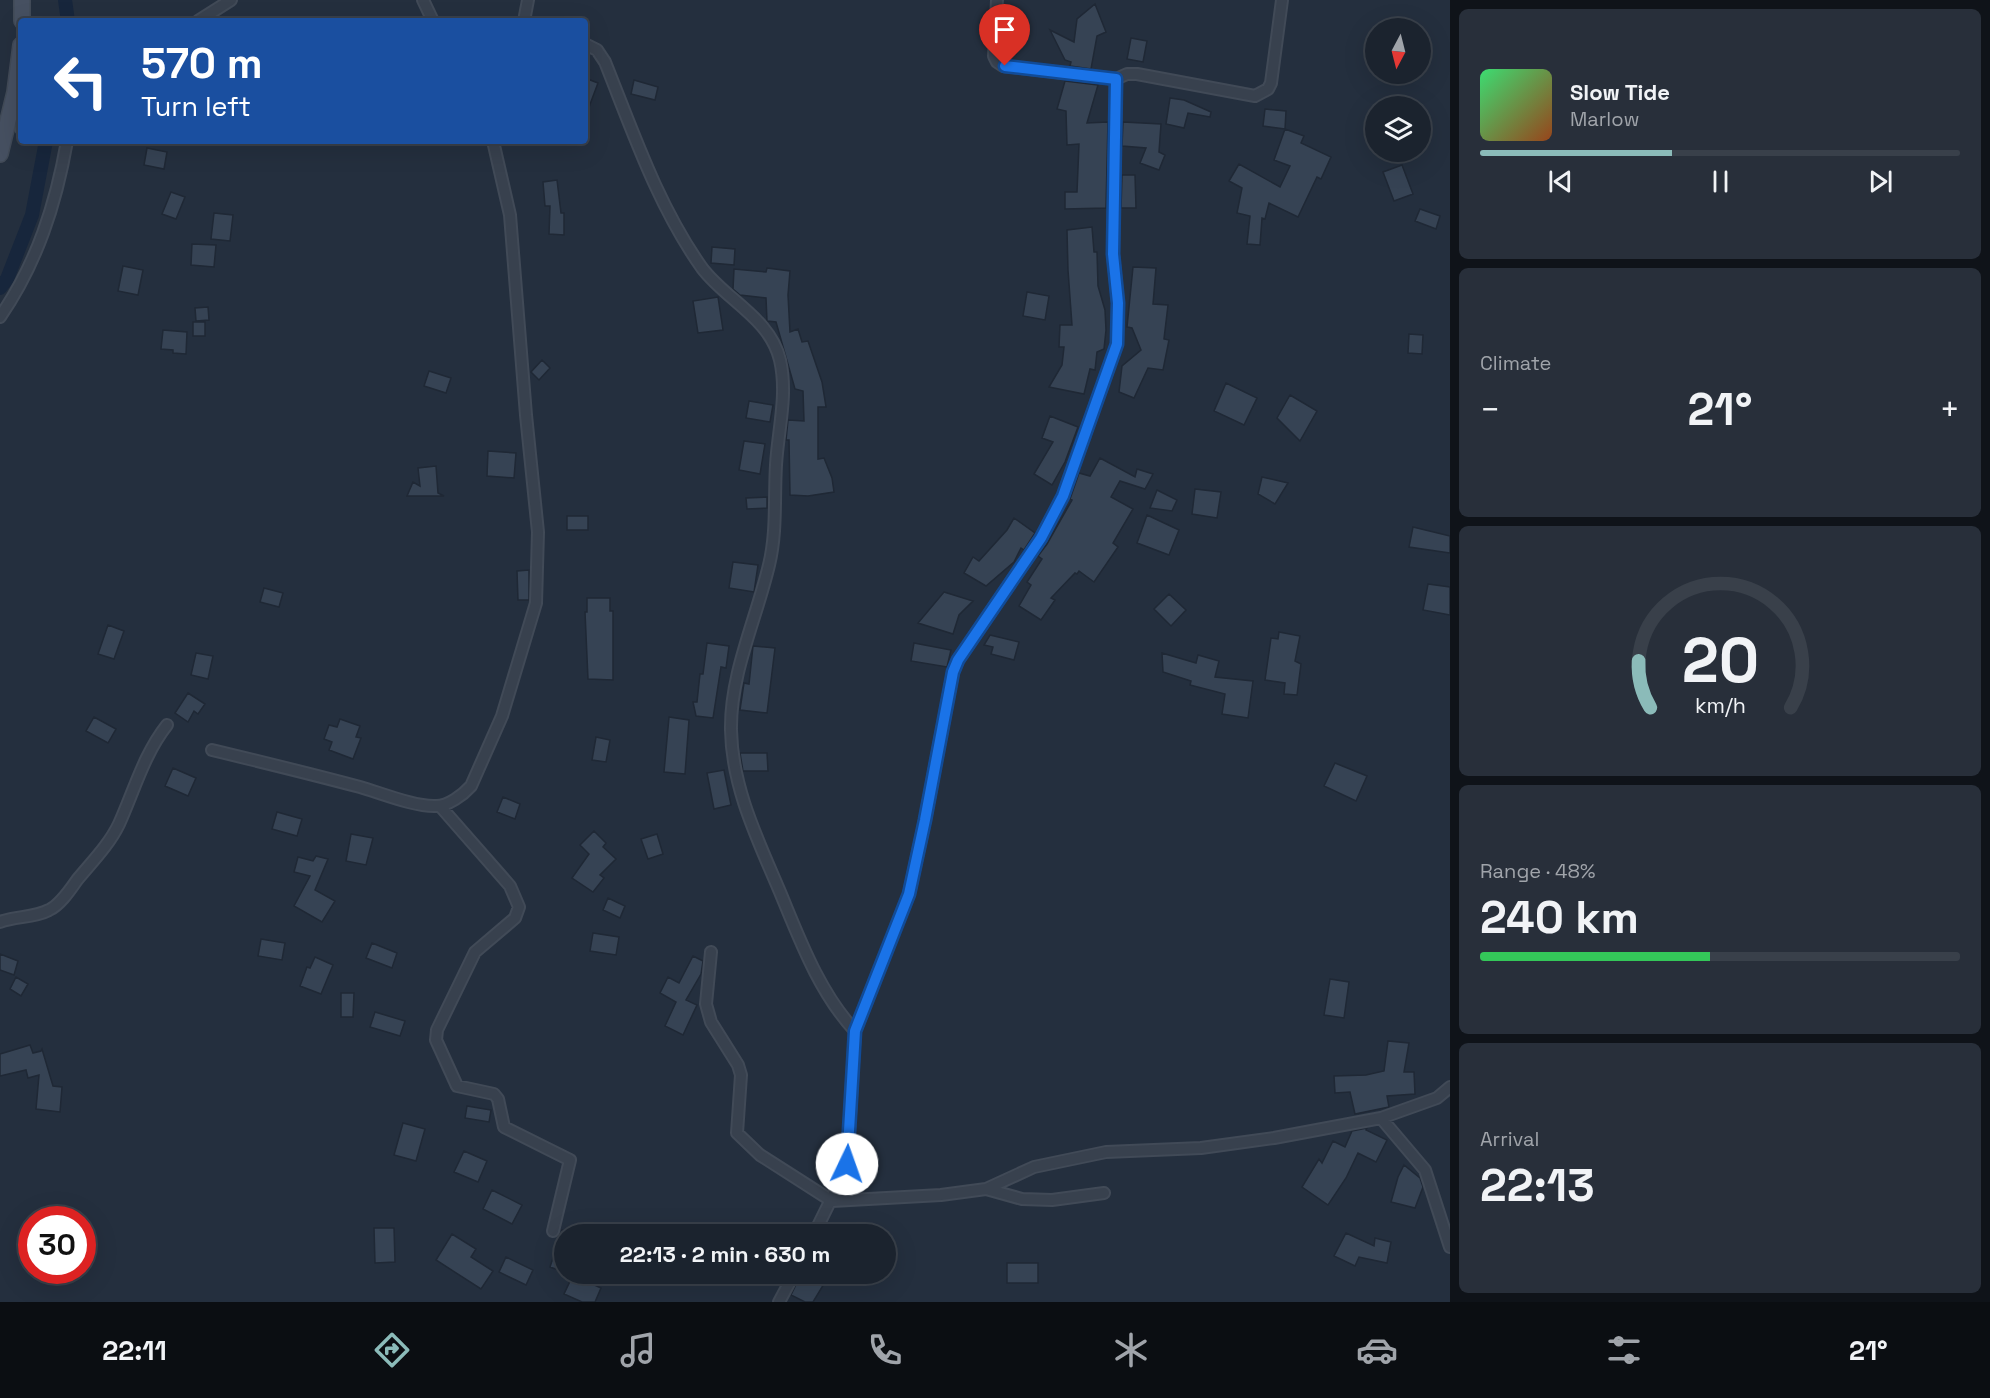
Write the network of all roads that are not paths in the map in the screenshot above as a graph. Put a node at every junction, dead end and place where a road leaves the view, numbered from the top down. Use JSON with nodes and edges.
{"nodes":[{"id":1,"x":22,"y":0,"type":"edge"},
{"id":2,"x":231,"y":0,"type":"edge"},
{"id":3,"x":423,"y":0,"type":"edge"},
{"id":4,"x":528,"y":0,"type":"edge"},
{"id":5,"x":997,"y":0,"type":"edge"},
{"id":6,"x":1282,"y":0,"type":"edge"},
{"id":7,"x":22,"y":18,"type":"edge"},
{"id":8,"x":203,"y":18,"type":"edge"},
{"id":9,"x":432,"y":18,"type":"edge"},
{"id":10,"x":525,"y":18,"type":"edge"},
{"id":11,"x":588,"y":46,"type":"edge"},
{"id":12,"x":18,"y":68,"type":"edge"},
{"id":13,"x":1116,"y":79,"type":"junction"},
{"id":14,"x":15,"y":92,"type":"junction"},
{"id":15,"x":18,"y":99,"type":"edge"},
{"id":16,"x":64,"y":144,"type":"edge"},
{"id":17,"x":495,"y":144,"type":"edge"},
{"id":18,"x":0,"y":154,"type":"edge"},
{"id":19,"x":0,"y":317,"type":"edge"},
{"id":20,"x":166,"y":725,"type":"dead end"},
{"id":21,"x":212,"y":750,"type":"dead end"},
{"id":22,"x":440,"y":806,"type":"junction"},
{"id":23,"x":0,"y":922,"type":"edge"},
{"id":24,"x":711,"y":952,"type":"dead end"},
{"id":25,"x":855,"y":1031,"type":"junction"},
{"id":26,"x":1450,"y":1087,"type":"edge"},
{"id":27,"x":1381,"y":1118,"type":"junction"},
{"id":28,"x":986,"y":1189,"type":"junction"},
{"id":29,"x":1104,"y":1194,"type":"dead end"},
{"id":30,"x":832,"y":1201,"type":"junction"},
{"id":31,"x":819,"y":1224,"type":"edge"},
{"id":32,"x":553,"y":1230,"type":"dead end"},
{"id":33,"x":1450,"y":1247,"type":"edge"},
{"id":34,"x":789,"y":1284,"type":"edge"},
{"id":35,"x":779,"y":1302,"type":"edge"}],
"edges":[{"from":1,"to":7,"type":"main road"},
{"from":2,"to":8,"type":"street"},
{"from":3,"to":9,"type":"street"},
{"from":4,"to":10,"type":"street"},
{"from":5,"to":13,"type":"street"},
{"from":6,"to":13,"type":"street"},
{"from":11,"to":25,"type":"street"},
{"from":12,"to":14,"type":"main road"},
{"from":13,"to":25,"type":"street"},
{"from":14,"to":15,"type":"street"},
{"from":14,"to":18,"type":"main road"},
{"from":16,"to":19,"type":"street"},
{"from":17,"to":22,"type":"street"},
{"from":20,"to":23,"type":"street"},
{"from":21,"to":22,"type":"street"},
{"from":22,"to":32,"type":"street"},
{"from":24,"to":30,"type":"street"},
{"from":25,"to":30,"type":"street"},
{"from":26,"to":27,"type":"street"},
{"from":27,"to":28,"type":"street"},
{"from":27,"to":33,"type":"street"},
{"from":28,"to":29,"type":"street"},
{"from":28,"to":30,"type":"street"},
{"from":30,"to":31,"type":"street"},
{"from":34,"to":35,"type":"street"}]}
